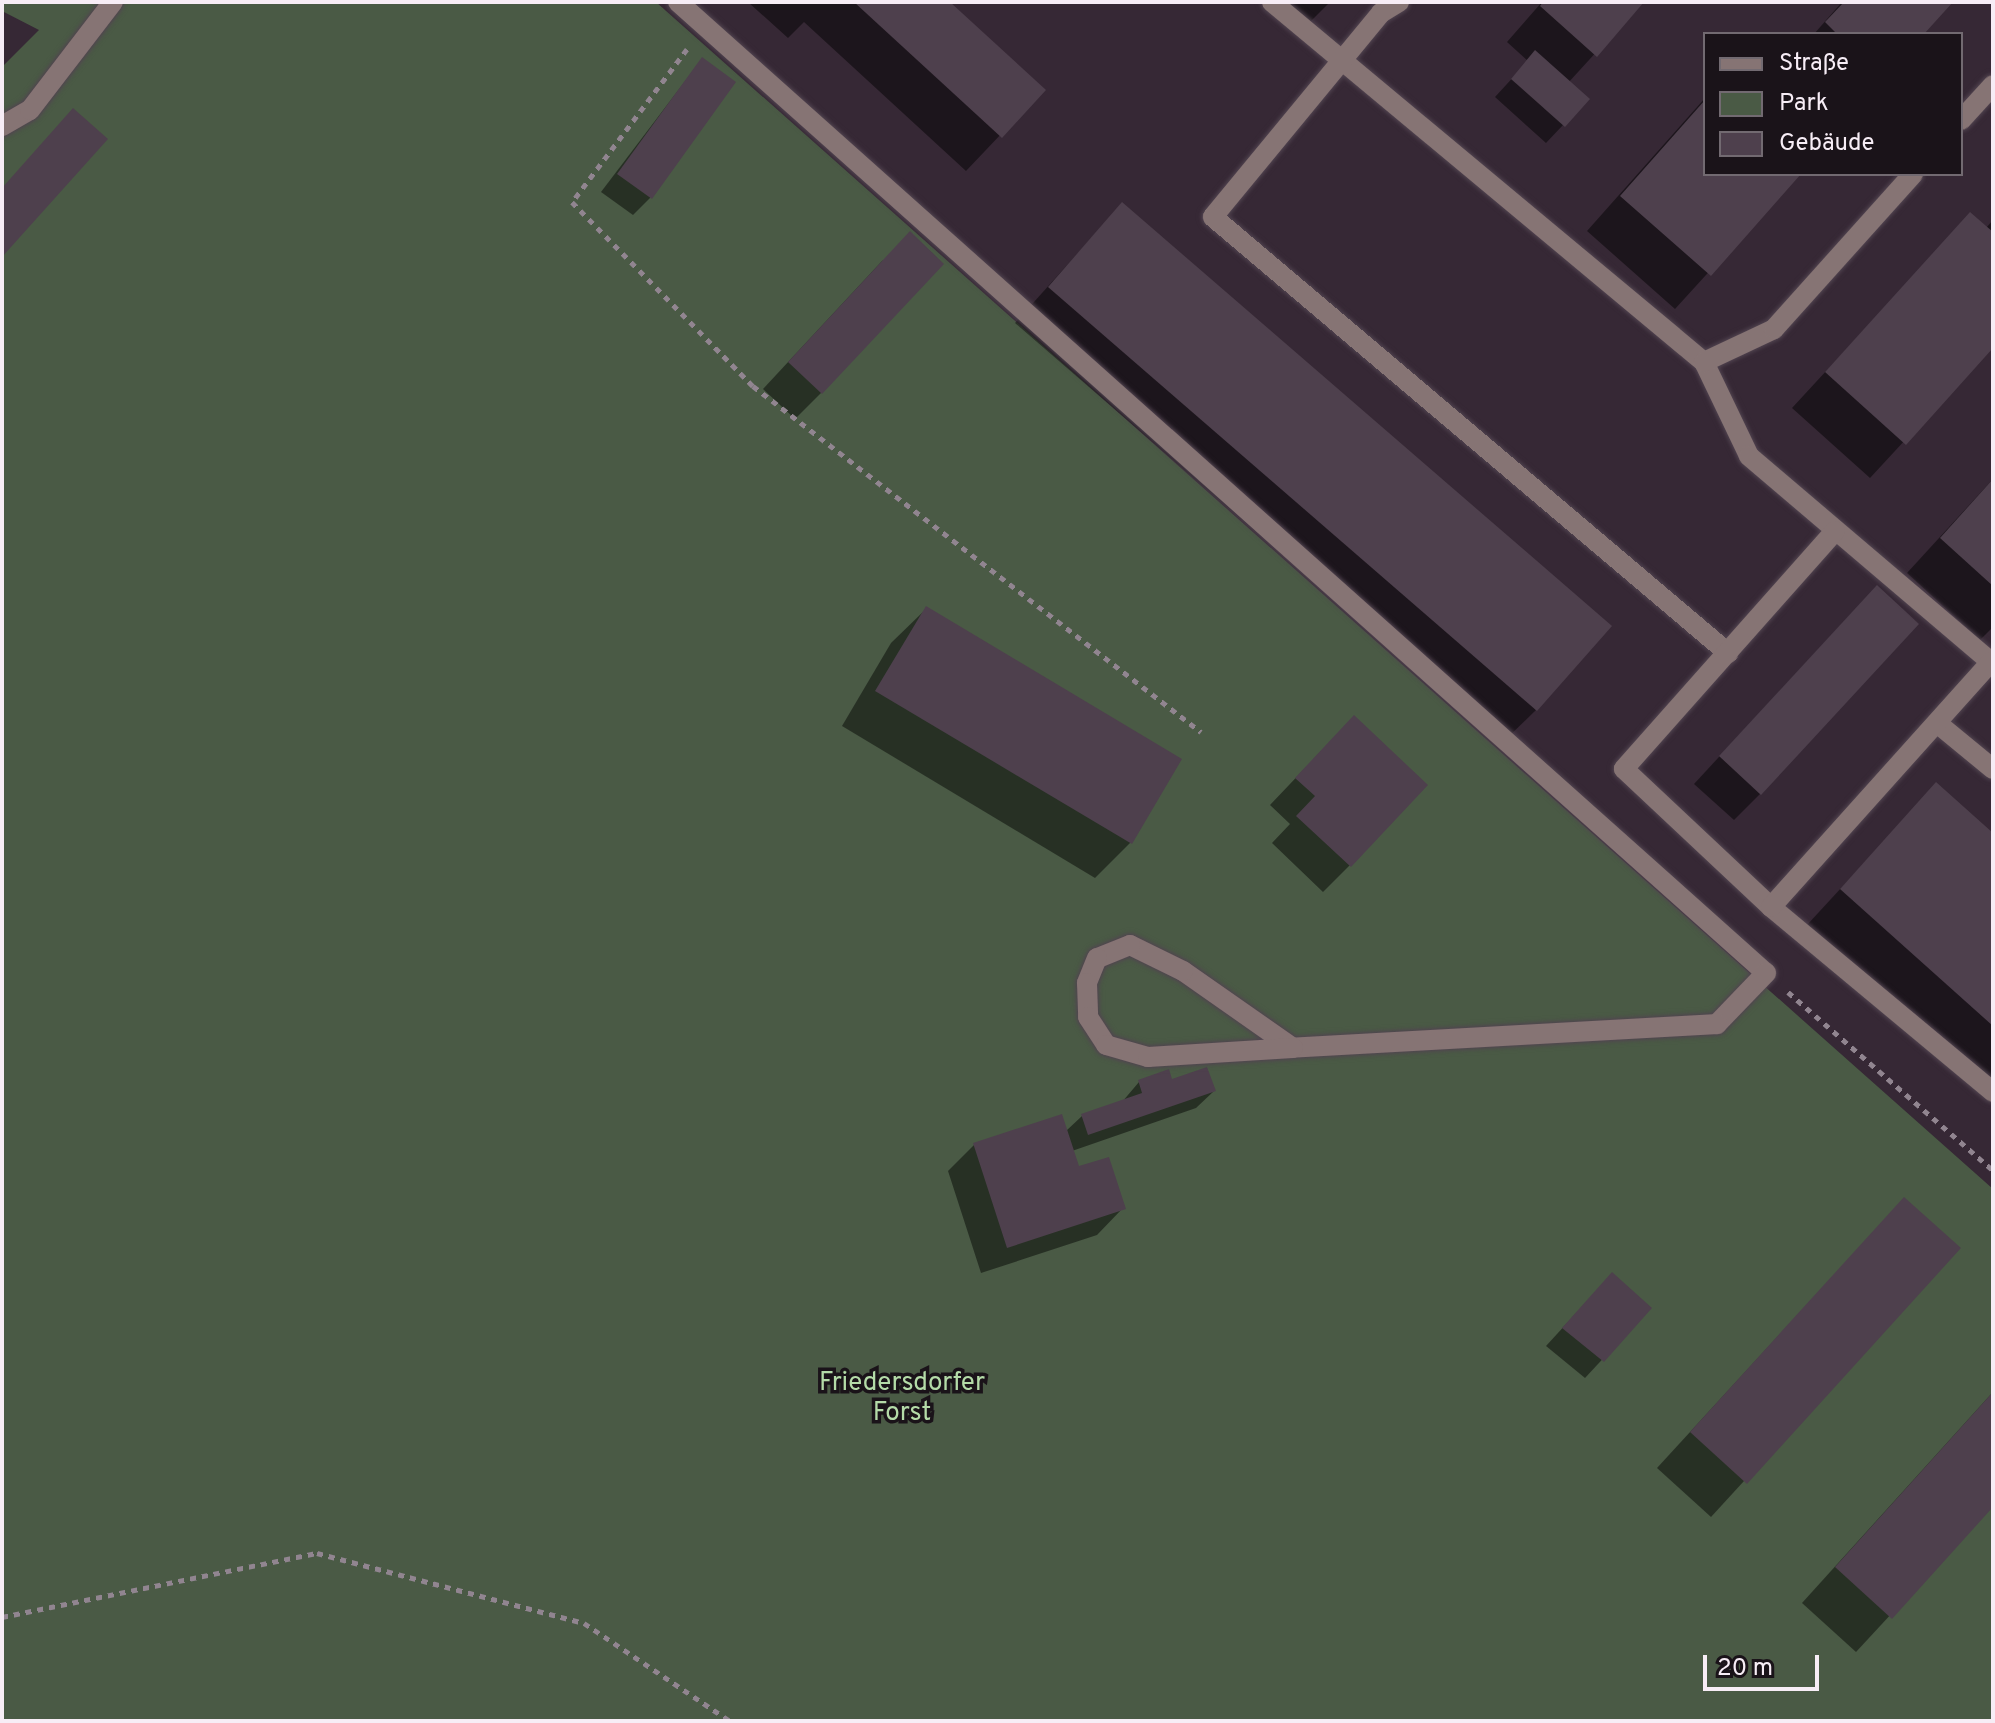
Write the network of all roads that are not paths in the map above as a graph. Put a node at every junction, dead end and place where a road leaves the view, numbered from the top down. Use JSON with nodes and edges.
{"nodes":[{"id":1,"x":113,"y":2,"type":"edge"},
{"id":2,"x":678,"y":2,"type":"edge"},
{"id":3,"x":1272,"y":2,"type":"edge"},
{"id":4,"x":1399,"y":2,"type":"edge"},
{"id":5,"x":1345,"y":59,"type":"junction"},
{"id":6,"x":1993,"y":85,"type":"edge"},
{"id":7,"x":1963,"y":118,"type":"edge"},
{"id":8,"x":2,"y":126,"type":"edge"},
{"id":9,"x":1911,"y":176,"type":"edge"},
{"id":10,"x":1704,"y":362,"type":"junction"},
{"id":11,"x":1835,"y":531,"type":"junction"},
{"id":12,"x":1728,"y":653,"type":"junction"},
{"id":13,"x":1992,"y":663,"type":"edge"},
{"id":14,"x":1937,"y":723,"type":"junction"},
{"id":15,"x":1993,"y":769,"type":"edge"},
{"id":16,"x":1771,"y":907,"type":"junction"},
{"id":17,"x":1293,"y":1048,"type":"junction"},
{"id":18,"x":1993,"y":1092,"type":"edge"}],
"edges":[{"from":1,"to":8,"type":"lane"},
{"from":2,"to":17,"type":"lane"},
{"from":3,"to":5,"type":"lane"},
{"from":4,"to":5,"type":"lane"},
{"from":5,"to":10,"type":"lane"},
{"from":5,"to":12,"type":"lane"},
{"from":6,"to":7,"type":"lane"},
{"from":9,"to":10,"type":"lane"},
{"from":10,"to":11,"type":"lane"},
{"from":11,"to":12,"type":"lane"},
{"from":11,"to":13,"type":"lane"},
{"from":12,"to":16,"type":"lane"},
{"from":13,"to":14,"type":"lane"},
{"from":14,"to":15,"type":"lane"},
{"from":14,"to":16,"type":"lane"},
{"from":16,"to":18,"type":"lane"},
{"from":17,"to":17,"type":"lane"}]}
